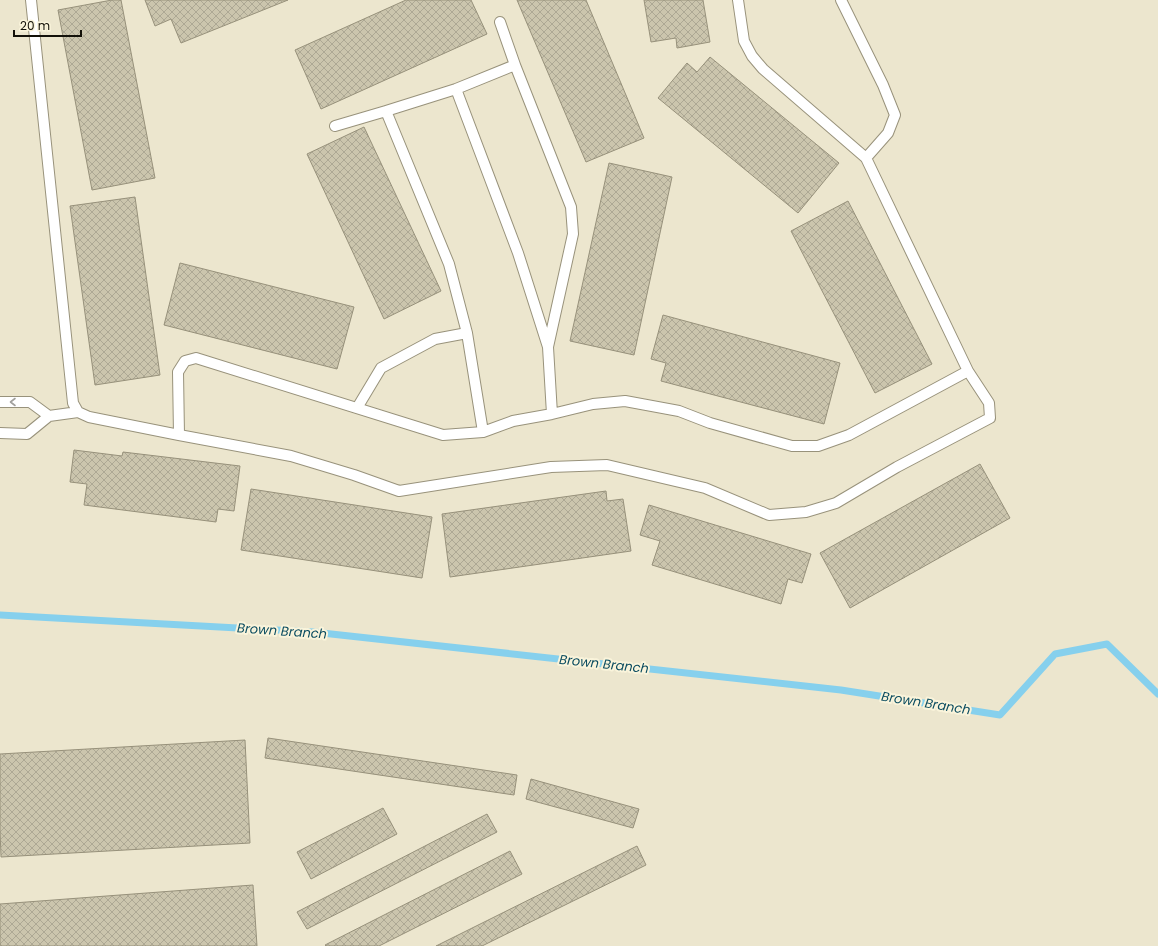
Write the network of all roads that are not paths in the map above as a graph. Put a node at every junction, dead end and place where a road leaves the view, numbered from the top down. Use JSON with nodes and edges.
{"nodes":[{"id":1,"x":31,"y":0,"type":"edge"},
{"id":2,"x":738,"y":0,"type":"edge"},
{"id":3,"x":841,"y":0,"type":"edge"},
{"id":4,"x":500,"y":22,"type":"dead end"},
{"id":5,"x":514,"y":65,"type":"junction"},
{"id":6,"x":456,"y":89,"type":"junction"},
{"id":7,"x":386,"y":111,"type":"junction"},
{"id":8,"x":335,"y":126,"type":"dead end"},
{"id":9,"x":866,"y":158,"type":"junction"},
{"id":10,"x":467,"y":333,"type":"junction"},
{"id":11,"x":548,"y":347,"type":"junction"},
{"id":12,"x":968,"y":371,"type":"junction"},
{"id":13,"x":0,"y":402,"type":"edge"},
{"id":14,"x":357,"y":408,"type":"junction"},
{"id":15,"x":78,"y":412,"type":"junction"},
{"id":16,"x":552,"y":414,"type":"junction"},
{"id":17,"x":49,"y":416,"type":"junction"},
{"id":18,"x":483,"y":432,"type":"junction"},
{"id":19,"x":0,"y":433,"type":"edge"},
{"id":20,"x":179,"y":435,"type":"junction"}],
"edges":[{"from":1,"to":15,"type":"lane"},
{"from":2,"to":9,"type":"lane"},
{"from":3,"to":9,"type":"lane"},
{"from":4,"to":5,"type":"lane"},
{"from":5,"to":6,"type":"lane"},
{"from":5,"to":11,"type":"lane"},
{"from":6,"to":7,"type":"lane"},
{"from":6,"to":11,"type":"lane"},
{"from":7,"to":8,"type":"lane"},
{"from":7,"to":10,"type":"lane"},
{"from":9,"to":12,"type":"lane"},
{"from":10,"to":14,"type":"lane"},
{"from":10,"to":18,"type":"lane"},
{"from":11,"to":16,"type":"lane"},
{"from":12,"to":16,"type":"lane"},
{"from":12,"to":20,"type":"lane"},
{"from":17,"to":13,"type":"lane","one_way":true},
{"from":14,"to":18,"type":"lane"},
{"from":14,"to":20,"type":"lane"},
{"from":15,"to":17,"type":"lane"},
{"from":15,"to":20,"type":"lane"},
{"from":16,"to":18,"type":"lane"},
{"from":17,"to":19,"type":"lane"}]}
